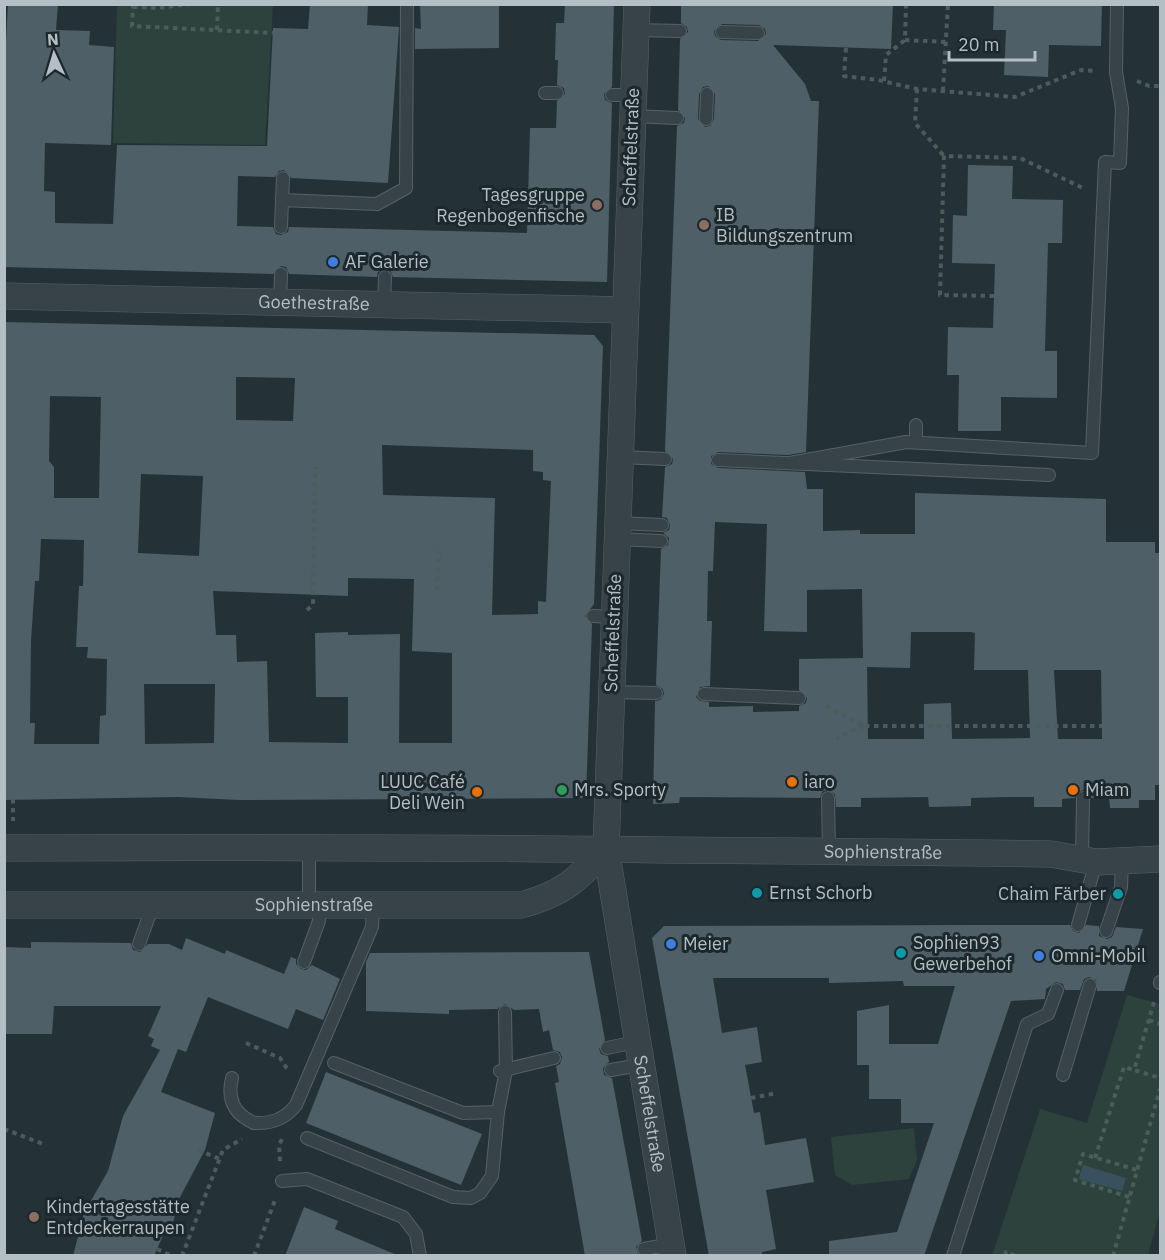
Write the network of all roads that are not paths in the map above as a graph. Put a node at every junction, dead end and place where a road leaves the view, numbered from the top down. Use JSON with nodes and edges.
{"nodes":[{"id":1,"x":407,"y":4,"type":"edge"},
{"id":2,"x":637,"y":4,"type":"edge"},
{"id":3,"x":1117,"y":4,"type":"edge"},
{"id":4,"x":636,"y":30,"type":"junction"},
{"id":5,"x":681,"y":31,"type":"dead end"},
{"id":6,"x":722,"y":32,"type":"dead end"},
{"id":7,"x":758,"y":33,"type":"dead end"},
{"id":8,"x":707,"y":94,"type":"dead end"},
{"id":9,"x":626,"y":102,"type":"junction"},
{"id":10,"x":677,"y":118,"type":"dead end"},
{"id":11,"x":706,"y":119,"type":"dead end"},
{"id":12,"x":283,"y":178,"type":"dead end"},
{"id":13,"x":282,"y":200,"type":"junction"},
{"id":14,"x":281,"y":227,"type":"dead end"},
{"id":15,"x":281,"y":274,"type":"dead end"},
{"id":16,"x":385,"y":277,"type":"dead end"},
{"id":17,"x":4,"y":296,"type":"edge"},
{"id":18,"x":280,"y":303,"type":"junction"},
{"id":19,"x":384,"y":304,"type":"junction"},
{"id":20,"x":625,"y":310,"type":"junction"},
{"id":21,"x":916,"y":424,"type":"dead end"},
{"id":22,"x":916,"y":442,"type":"junction"},
{"id":23,"x":620,"y":457,"type":"junction"},
{"id":24,"x":665,"y":459,"type":"dead end"},
{"id":25,"x":718,"y":460,"type":"dead end"},
{"id":26,"x":790,"y":464,"type":"junction"},
{"id":27,"x":1049,"y":475,"type":"dead end"},
{"id":28,"x":662,"y":525,"type":"dead end"},
{"id":29,"x":617,"y":531,"type":"junction"},
{"id":30,"x":661,"y":542,"type":"dead end"},
{"id":31,"x":611,"y":692,"type":"junction"},
{"id":32,"x":656,"y":693,"type":"dead end"},
{"id":33,"x":704,"y":694,"type":"dead end"},
{"id":34,"x":799,"y":698,"type":"dead end"},
{"id":35,"x":828,"y":798,"type":"dead end"},
{"id":36,"x":1083,"y":798,"type":"dead end"},
{"id":37,"x":309,"y":846,"type":"junction"},
{"id":38,"x":4,"y":848,"type":"edge"},
{"id":39,"x":606,"y":849,"type":"junction"},
{"id":40,"x":829,"y":852,"type":"junction"},
{"id":41,"x":1161,"y":859,"type":"edge"},
{"id":42,"x":1089,"y":860,"type":"junction"},
{"id":43,"x":1122,"y":862,"type":"junction"},
{"id":44,"x":4,"y":905,"type":"edge"},
{"id":45,"x":153,"y":905,"type":"junction"},
{"id":46,"x":314,"y":905,"type":"junction"},
{"id":47,"x":373,"y":905,"type":"junction"},
{"id":48,"x":1078,"y":925,"type":"dead end"},
{"id":49,"x":1106,"y":931,"type":"dead end"},
{"id":50,"x":139,"y":944,"type":"dead end"},
{"id":51,"x":304,"y":962,"type":"dead end"},
{"id":52,"x":1090,"y":985,"type":"dead end"},
{"id":53,"x":1057,"y":990,"type":"dead end"},
{"id":54,"x":505,"y":1012,"type":"dead end"},
{"id":55,"x":607,"y":1048,"type":"dead end"},
{"id":56,"x":638,"y":1054,"type":"junction"},
{"id":57,"x":554,"y":1058,"type":"dead end"},
{"id":58,"x":334,"y":1063,"type":"dead end"},
{"id":59,"x":611,"y":1070,"type":"dead end"},
{"id":60,"x":502,"y":1071,"type":"junction"},
{"id":61,"x":1063,"y":1075,"type":"dead end"},
{"id":62,"x":232,"y":1078,"type":"dead end"},
{"id":63,"x":498,"y":1112,"type":"junction"},
{"id":64,"x":307,"y":1138,"type":"dead end"},
{"id":65,"x":282,"y":1181,"type":"dead end"},
{"id":66,"x":644,"y":1249,"type":"dead end"},
{"id":67,"x":670,"y":1252,"type":"edge"},
{"id":68,"x":420,"y":1256,"type":"edge"},
{"id":69,"x":953,"y":1256,"type":"edge"}],
"edges":[{"from":1,"to":13,"type":"lane"},
{"from":2,"to":4,"type":"street","name":"Scheffelstraße"},
{"from":3,"to":22,"type":"lane"},
{"from":4,"to":5,"type":"lane"},
{"from":4,"to":9,"type":"street","name":"Scheffelstraße"},
{"from":6,"to":7,"type":"lane"},
{"from":8,"to":11,"type":"lane"},
{"from":9,"to":10,"type":"lane"},
{"from":9,"to":20,"type":"street","name":"Scheffelstraße"},
{"from":12,"to":13,"type":"lane"},
{"from":13,"to":14,"type":"lane"},
{"from":15,"to":18,"type":"lane"},
{"from":16,"to":19,"type":"lane"},
{"from":17,"to":18,"type":"street","name":"Goethestraße"},
{"from":18,"to":19,"type":"street","name":"Goethestraße"},
{"from":19,"to":20,"type":"street","name":"Goethestraße"},
{"from":20,"to":23,"type":"street","name":"Scheffelstraße"},
{"from":21,"to":22,"type":"lane"},
{"from":22,"to":26,"type":"lane"},
{"from":23,"to":24,"type":"lane"},
{"from":23,"to":29,"type":"street","name":"Scheffelstraße"},
{"from":25,"to":26,"type":"lane"},
{"from":26,"to":27,"type":"lane"},
{"from":28,"to":29,"type":"lane"},
{"from":29,"to":30,"type":"lane"},
{"from":29,"to":31,"type":"street","name":"Scheffelstraße"},
{"from":31,"to":32,"type":"lane"},
{"from":31,"to":39,"type":"street","name":"Scheffelstraße"},
{"from":33,"to":34,"type":"lane"},
{"from":35,"to":40,"type":"lane"},
{"from":36,"to":42,"type":"lane"},
{"from":37,"to":38,"type":"street","name":"Sophienstraße"},
{"from":37,"to":39,"type":"street","name":"Sophienstraße"},
{"from":37,"to":46,"type":"lane"},
{"from":39,"to":40,"type":"street","name":"Sophienstraße"},
{"from":39,"to":47,"type":"street","name":"Sophienstraße"},
{"from":39,"to":56,"type":"street","name":"Scheffelstraße"},
{"from":40,"to":42,"type":"street","name":"Sophienstraße"},
{"from":41,"to":43,"type":"street","name":"Sophienstraße"},
{"from":42,"to":43,"type":"street","name":"Sophienstraße"},
{"from":42,"to":48,"type":"lane"},
{"from":43,"to":49,"type":"lane"},
{"from":44,"to":45,"type":"street","name":"Sophienstraße"},
{"from":45,"to":46,"type":"street","name":"Sophienstraße"},
{"from":45,"to":50,"type":"lane"},
{"from":46,"to":47,"type":"street","name":"Sophienstraße"},
{"from":46,"to":51,"type":"lane"},
{"from":47,"to":62,"type":"lane"},
{"from":52,"to":61,"type":"lane"},
{"from":53,"to":69,"type":"lane"},
{"from":54,"to":60,"type":"lane"},
{"from":55,"to":56,"type":"lane"},
{"from":56,"to":59,"type":"lane"},
{"from":56,"to":67,"type":"street","name":"Scheffelstraße"},
{"from":57,"to":60,"type":"lane"},
{"from":58,"to":63,"type":"lane"},
{"from":60,"to":63,"type":"lane"},
{"from":63,"to":64,"type":"lane"},
{"from":65,"to":68,"type":"lane"},
{"from":66,"to":67,"type":"lane"}]}
